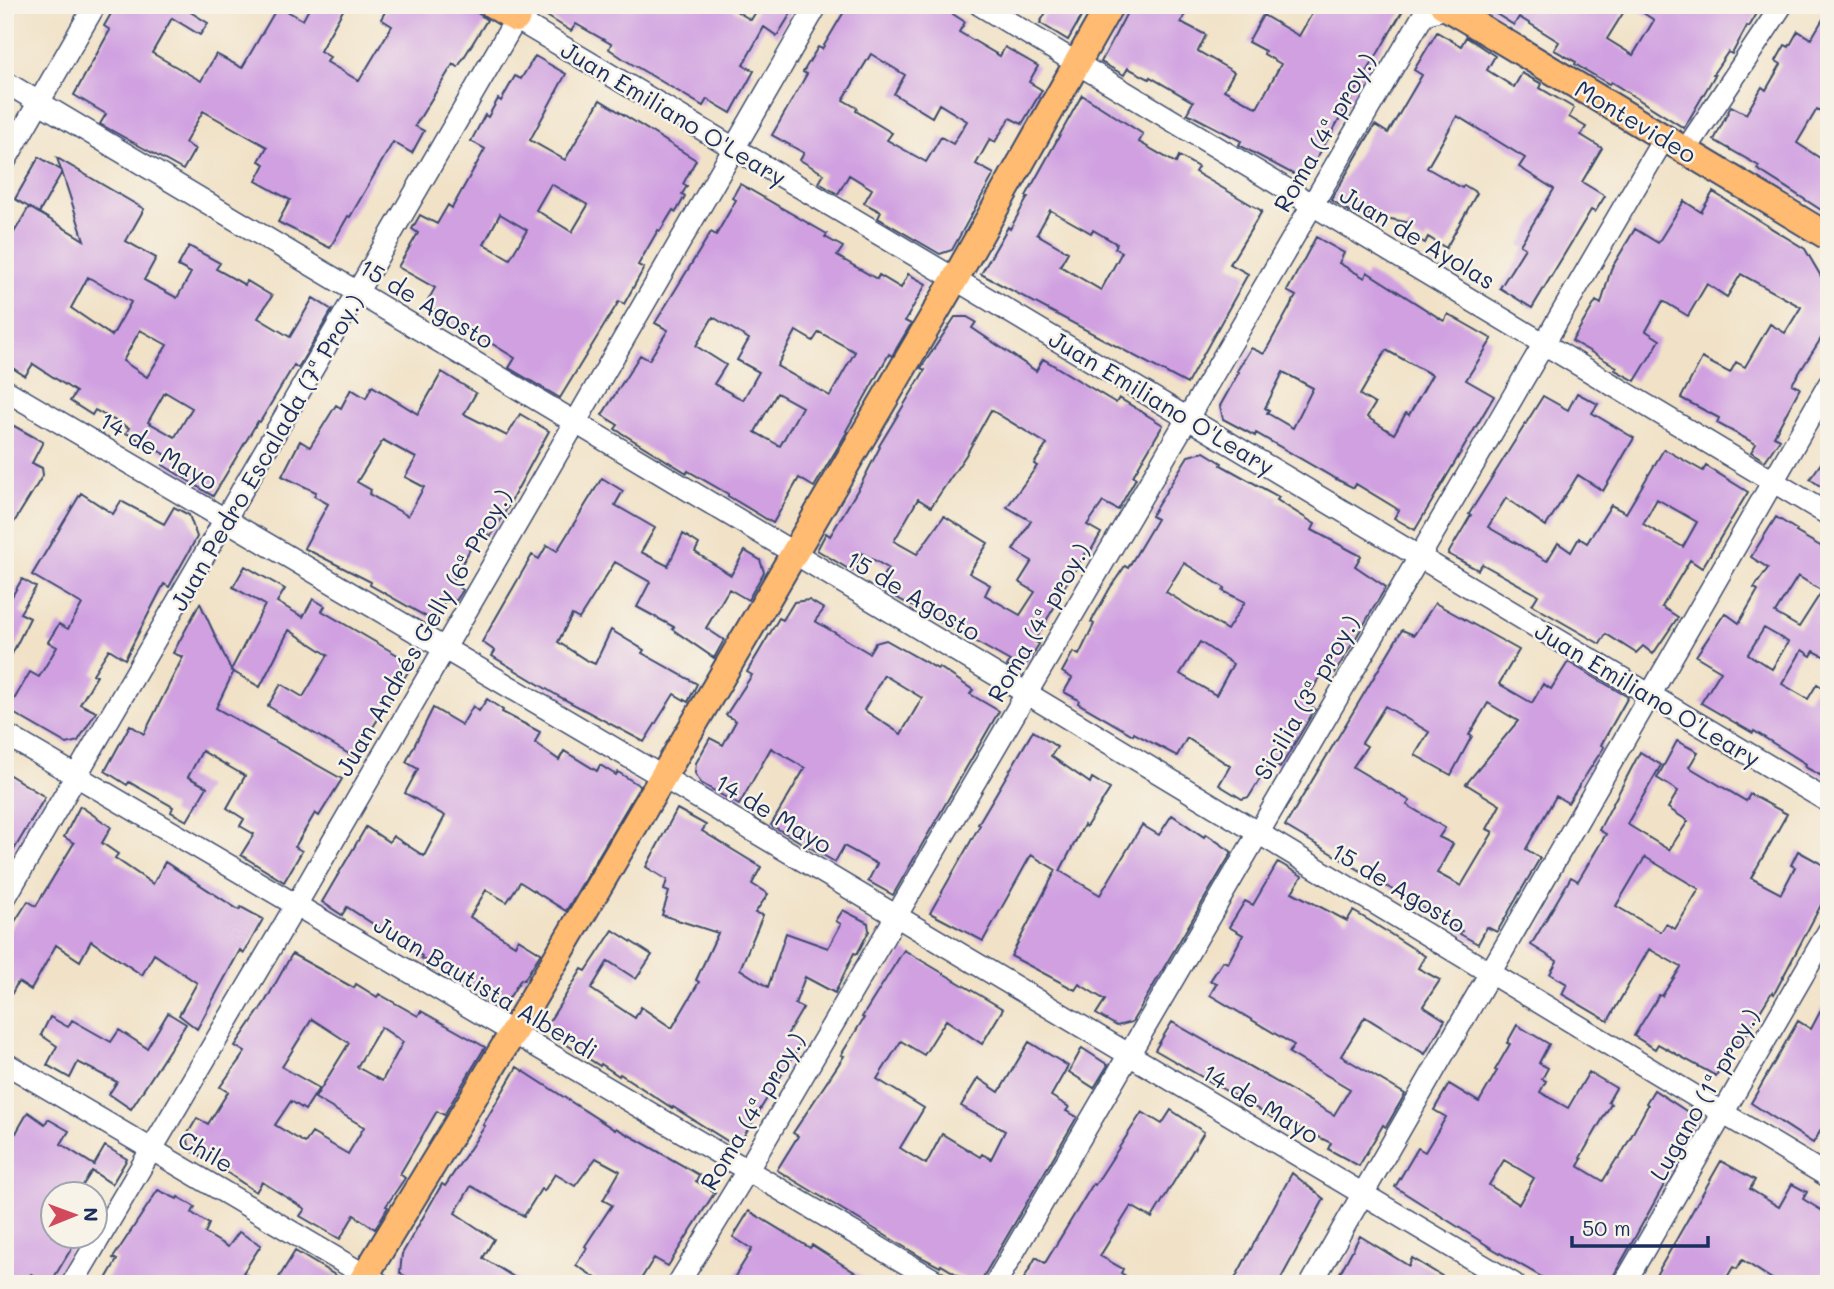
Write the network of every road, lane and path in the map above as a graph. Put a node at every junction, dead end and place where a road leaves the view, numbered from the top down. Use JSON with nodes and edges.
{"nodes":[{"id":1,"x":96,"y":5,"type":"edge"},
{"id":2,"x":492,"y":5,"type":"edge"},
{"id":3,"x":817,"y":5,"type":"edge"},
{"id":4,"x":980,"y":5,"type":"edge"},
{"id":5,"x":1110,"y":5,"type":"edge"},
{"id":6,"x":1782,"y":5,"type":"edge"},
{"id":7,"x":1449,"y":6,"type":"edge"},
{"id":8,"x":520,"y":12,"type":"edge"},
{"id":9,"x":1077,"y":63,"type":"junction"},
{"id":10,"x":5,"y":82,"type":"edge"},
{"id":11,"x":40,"y":103,"type":"junction"},
{"id":12,"x":1675,"y":144,"type":"junction"},
{"id":13,"x":734,"y":148,"type":"junction"},
{"id":14,"x":5,"y":161,"type":"edge"},
{"id":15,"x":1312,"y":204,"type":"junction"},
{"id":16,"x":1829,"y":237,"type":"edge"},
{"id":17,"x":955,"y":279,"type":"junction"},
{"id":18,"x":358,"y":293,"type":"junction"},
{"id":19,"x":1543,"y":343,"type":"junction"},
{"id":20,"x":1829,"y":384,"type":"edge"},
{"id":21,"x":5,"y":390,"type":"edge"},
{"id":22,"x":1188,"y":418,"type":"junction"},
{"id":23,"x":575,"y":422,"type":"junction"},
{"id":24,"x":1773,"y":481,"type":"junction"},
{"id":25,"x":1829,"y":515,"type":"edge"},
{"id":26,"x":226,"y":519,"type":"junction"},
{"id":27,"x":794,"y":553,"type":"junction"},
{"id":28,"x":1418,"y":556,"type":"junction"},
{"id":29,"x":444,"y":648,"type":"junction"},
{"id":30,"x":1026,"y":693,"type":"junction"},
{"id":31,"x":1650,"y":695,"type":"junction"},
{"id":32,"x":5,"y":734,"type":"edge"},
{"id":33,"x":78,"y":777,"type":"junction"},
{"id":34,"x":663,"y":777,"type":"junction"},
{"id":35,"x":1829,"y":802,"type":"edge"},
{"id":36,"x":1258,"y":833,"type":"junction"},
{"id":37,"x":5,"y":898,"type":"edge"},
{"id":38,"x":296,"y":905,"type":"junction"},
{"id":39,"x":897,"y":916,"type":"junction"},
{"id":40,"x":1829,"y":930,"type":"edge"},
{"id":41,"x":1490,"y":973,"type":"junction"},
{"id":42,"x":512,"y":1034,"type":"junction"},
{"id":43,"x":1129,"y":1054,"type":"junction"},
{"id":44,"x":5,"y":1063,"type":"edge"},
{"id":45,"x":1723,"y":1113,"type":"junction"},
{"id":46,"x":151,"y":1149,"type":"junction"},
{"id":47,"x":747,"y":1171,"type":"junction"},
{"id":48,"x":1829,"y":1177,"type":"edge"},
{"id":49,"x":1363,"y":1194,"type":"junction"},
{"id":50,"x":369,"y":1281,"type":"edge"},
{"id":51,"x":72,"y":1284,"type":"edge"},
{"id":52,"x":678,"y":1284,"type":"edge"},
{"id":53,"x":940,"y":1284,"type":"edge"},
{"id":54,"x":995,"y":1284,"type":"edge"},
{"id":55,"x":1311,"y":1284,"type":"edge"},
{"id":56,"x":1514,"y":1284,"type":"edge"},
{"id":57,"x":1625,"y":1284,"type":"edge"}],
"edges":[{"from":1,"to":11,"type":"street"},
{"from":2,"to":8,"type":"main road","name":"Juan Emiliano O'Leary"},
{"from":3,"to":13,"type":"street","name":"Juan Andrés Gelly (6ª Proy.)"},
{"from":4,"to":9,"type":"street","name":"Juan de Ayolas"},
{"from":5,"to":9,"type":"main road"},
{"from":6,"to":12,"type":"street","name":"Sicilia (3ª proy.)"},
{"from":7,"to":12,"type":"main road","name":"Montevideo"},
{"from":7,"to":15,"type":"street","name":"Roma (4ª proy.)"},
{"from":8,"to":13,"type":"street","name":"Juan Emiliano O'Leary"},
{"from":8,"to":18,"type":"street","name":"Juan Pedro Escalada (7ª Proy.)"},
{"from":9,"to":15,"type":"street","name":"Juan de Ayolas"},
{"from":9,"to":17,"type":"main road"},
{"from":10,"to":11,"type":"street","name":"15 de Agosto"},
{"from":11,"to":14,"type":"street"},
{"from":11,"to":18,"type":"street","name":"15 de Agosto"},
{"from":12,"to":16,"type":"main road","name":"Montevideo"},
{"from":12,"to":19,"type":"street","name":"Sicilia (3ª proy.)"},
{"from":13,"to":17,"type":"street","name":"Juan Emiliano O'Leary"},
{"from":13,"to":23,"type":"street","name":"Juan Andrés Gelly (6ª Proy.)"},
{"from":15,"to":19,"type":"street","name":"Juan de Ayolas"},
{"from":15,"to":22,"type":"street","name":"Roma (4ª proy.)"},
{"from":17,"to":22,"type":"street","name":"Juan Emiliano O'Leary"},
{"from":17,"to":27,"type":"main road"},
{"from":18,"to":23,"type":"street","name":"15 de Agosto"},
{"from":18,"to":26,"type":"street","name":"Juan Pedro Escalada (7ª Proy.)"},
{"from":19,"to":24,"type":"street","name":"Juan de Ayolas"},
{"from":19,"to":28,"type":"street","name":"Sicilia (3ª proy.)"},
{"from":20,"to":24,"type":"street"},
{"from":21,"to":26,"type":"street","name":"14 de Mayo"},
{"from":22,"to":28,"type":"street","name":"Juan Emiliano O'Leary"},
{"from":22,"to":30,"type":"street","name":"Roma (4ª proy.)"},
{"from":23,"to":27,"type":"street","name":"15 de Agosto"},
{"from":23,"to":29,"type":"street","name":"Juan Andrés Gelly (6ª Proy.)"},
{"from":24,"to":25,"type":"street","name":"Juan de Ayolas"},
{"from":24,"to":31,"type":"street"},
{"from":26,"to":29,"type":"street","name":"14 de Mayo"},
{"from":26,"to":33,"type":"street","name":"Juan Pedro Escalada (7ª Proy.)"},
{"from":27,"to":30,"type":"street","name":"15 de Agosto"},
{"from":27,"to":34,"type":"main road"},
{"from":28,"to":31,"type":"street","name":"Juan Emiliano O'Leary"},
{"from":28,"to":36,"type":"street","name":"Sicilia (3ª proy.)"},
{"from":29,"to":34,"type":"street","name":"14 de Mayo"},
{"from":29,"to":38,"type":"street","name":"Juan Andrés Gelly (6ª Proy.)"},
{"from":30,"to":36,"type":"street","name":"15 de Agosto"},
{"from":30,"to":39,"type":"street","name":"Roma (4ª proy.)"},
{"from":31,"to":35,"type":"street","name":"Juan Emiliano O'Leary"},
{"from":31,"to":41,"type":"street"},
{"from":32,"to":33,"type":"street","name":"Juan Bautista Alberdi"},
{"from":33,"to":37,"type":"street","name":"Juan Pedro Escalada (7ª Proy.)"},
{"from":33,"to":38,"type":"street","name":"Juan Bautista Alberdi"},
{"from":34,"to":39,"type":"street","name":"14 de Mayo"},
{"from":34,"to":42,"type":"main road"},
{"from":36,"to":41,"type":"street","name":"15 de Agosto"},
{"from":36,"to":43,"type":"street","name":"Sicilia (3ª proy.)"},
{"from":38,"to":42,"type":"street","name":"Juan Bautista Alberdi"},
{"from":38,"to":46,"type":"street","name":"Juan Andrés Gelly (6ª Proy.)"},
{"from":39,"to":43,"type":"street","name":"14 de Mayo"},
{"from":39,"to":47,"type":"street","name":"Roma (4ª proy.)"},
{"from":40,"to":45,"type":"street","name":"Lugano (1ª proy.)"},
{"from":41,"to":45,"type":"street","name":"15 de Agosto"},
{"from":41,"to":49,"type":"street"},
{"from":42,"to":47,"type":"street","name":"Juan Bautista Alberdi"},
{"from":42,"to":50,"type":"main road"},
{"from":43,"to":49,"type":"street","name":"14 de Mayo"},
{"from":43,"to":54,"type":"street","name":"Sicilia (3ª proy.)"},
{"from":44,"to":46,"type":"street","name":"Chile"},
{"from":45,"to":48,"type":"street","name":"15 de Agosto"},
{"from":45,"to":57,"type":"street","name":"Lugano (1ª proy.)"},
{"from":46,"to":50,"type":"street","name":"Chile"},
{"from":46,"to":51,"type":"street","name":"Juan Andrés Gelly (6ª Proy.)"},
{"from":47,"to":52,"type":"street","name":"Roma (4ª proy.)"},
{"from":47,"to":53,"type":"street","name":"Juan Bautista Alberdi"},
{"from":49,"to":55,"type":"street"},
{"from":49,"to":56,"type":"street","name":"14 de Mayo"}]}
